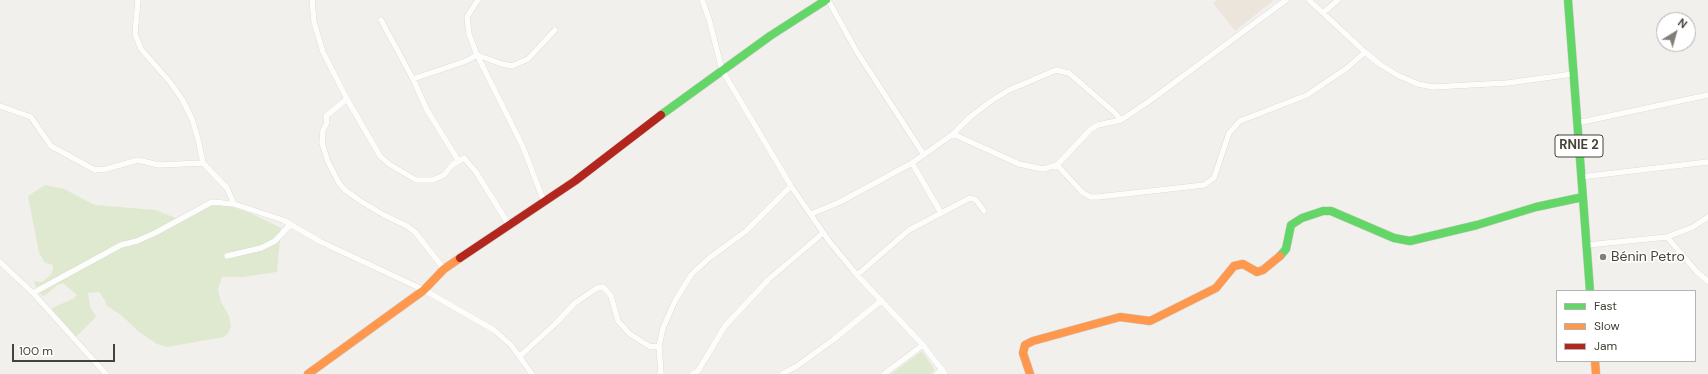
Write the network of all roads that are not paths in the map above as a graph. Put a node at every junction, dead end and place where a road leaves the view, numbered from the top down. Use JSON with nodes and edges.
{"nodes":[{"id":1,"x":138,"y":0,"type":"edge"},
{"id":2,"x":312,"y":0,"type":"edge"},
{"id":3,"x":478,"y":0,"type":"edge"},
{"id":4,"x":702,"y":0,"type":"edge"},
{"id":5,"x":827,"y":0,"type":"edge"},
{"id":6,"x":1286,"y":0,"type":"edge"},
{"id":7,"x":1309,"y":0,"type":"edge"},
{"id":8,"x":1338,"y":0,"type":"edge"},
{"id":9,"x":1568,"y":0,"type":"edge"},
{"id":10,"x":1323,"y":13,"type":"junction"},
{"id":11,"x":381,"y":20,"type":"dead end"},
{"id":12,"x":555,"y":30,"type":"dead end"},
{"id":13,"x":1365,"y":52,"type":"junction"},
{"id":14,"x":477,"y":55,"type":"junction"},
{"id":15,"x":722,"y":70,"type":"junction"},
{"id":16,"x":1573,"y":74,"type":"junction"},
{"id":17,"x":413,"y":79,"type":"junction"},
{"id":18,"x":1708,"y":95,"type":"edge"},
{"id":19,"x":347,"y":98,"type":"junction"},
{"id":20,"x":0,"y":106,"type":"edge"},
{"id":21,"x":1121,"y":120,"type":"junction"},
{"id":22,"x":1577,"y":123,"type":"junction"},
{"id":23,"x":953,"y":134,"type":"junction"},
{"id":24,"x":924,"y":155,"type":"junction"},
{"id":25,"x":458,"y":160,"type":"junction"},
{"id":26,"x":1708,"y":162,"type":"edge"},
{"id":27,"x":203,"y":163,"type":"junction"},
{"id":28,"x":912,"y":163,"type":"junction"},
{"id":29,"x":1057,"y":166,"type":"junction"},
{"id":30,"x":1581,"y":177,"type":"junction"},
{"id":31,"x":791,"y":186,"type":"junction"},
{"id":32,"x":1583,"y":197,"type":"junction"},
{"id":33,"x":544,"y":202,"type":"junction"},
{"id":34,"x":234,"y":204,"type":"junction"},
{"id":35,"x":984,"y":211,"type":"dead end"},
{"id":36,"x":941,"y":213,"type":"junction"},
{"id":37,"x":811,"y":214,"type":"junction"},
{"id":38,"x":1707,"y":221,"type":"edge"},
{"id":39,"x":290,"y":225,"type":"junction"},
{"id":40,"x":510,"y":225,"type":"junction"},
{"id":41,"x":824,"y":233,"type":"junction"},
{"id":42,"x":1667,"y":238,"type":"junction"},
{"id":43,"x":1586,"y":245,"type":"junction"},
{"id":44,"x":227,"y":256,"type":"dead end"},
{"id":45,"x":0,"y":262,"type":"edge"},
{"id":46,"x":444,"y":269,"type":"junction"},
{"id":47,"x":857,"y":275,"type":"junction"},
{"id":48,"x":1708,"y":281,"type":"edge"},
{"id":49,"x":424,"y":290,"type":"junction"},
{"id":50,"x":1590,"y":290,"type":"edge"},
{"id":51,"x":33,"y":293,"type":"junction"},
{"id":52,"x":882,"y":300,"type":"junction"},
{"id":53,"x":923,"y":345,"type":"junction"},
{"id":54,"x":659,"y":346,"type":"junction"},
{"id":55,"x":520,"y":356,"type":"junction"},
{"id":56,"x":1595,"y":362,"type":"edge"},
{"id":57,"x":530,"y":371,"type":"edge"},
{"id":58,"x":943,"y":372,"type":"edge"},
{"id":59,"x":106,"y":374,"type":"edge"},
{"id":60,"x":308,"y":374,"type":"edge"},
{"id":61,"x":523,"y":374,"type":"edge"},
{"id":62,"x":660,"y":374,"type":"edge"},
{"id":63,"x":692,"y":374,"type":"edge"},
{"id":64,"x":782,"y":374,"type":"edge"},
{"id":65,"x":884,"y":374,"type":"edge"},
{"id":66,"x":937,"y":374,"type":"edge"},
{"id":67,"x":1030,"y":374,"type":"edge"},
{"id":68,"x":1596,"y":374,"type":"edge"}],
"edges":[{"from":1,"to":27,"type":"street"},
{"from":2,"to":19,"type":"street"},
{"from":3,"to":14,"type":"street"},
{"from":4,"to":15,"type":"street"},
{"from":5,"to":15,"type":"main road"},
{"from":5,"to":24,"type":"street"},
{"from":6,"to":21,"type":"street"},
{"from":7,"to":10,"type":"street"},
{"from":8,"to":10,"type":"street"},
{"from":9,"to":16,"type":"main road","name":"RNIE 2","number":"RNIE 2"},
{"from":10,"to":13,"type":"street"},
{"from":11,"to":17,"type":"street"},
{"from":12,"to":14,"type":"street"},
{"from":13,"to":16,"type":"street"},
{"from":13,"to":29,"type":"street"},
{"from":14,"to":17,"type":"street"},
{"from":14,"to":33,"type":"street"},
{"from":15,"to":31,"type":"street"},
{"from":15,"to":33,"type":"main road"},
{"from":16,"to":22,"type":"main road","name":"RNIE 2","number":"RNIE 2"},
{"from":17,"to":25,"type":"street"},
{"from":18,"to":22,"type":"street"},
{"from":19,"to":25,"type":"street"},
{"from":19,"to":46,"type":"street"},
{"from":20,"to":27,"type":"street"},
{"from":21,"to":23,"type":"street"},
{"from":21,"to":29,"type":"street"},
{"from":22,"to":30,"type":"main road","name":"RNIE 2","number":"RNIE 2"},
{"from":23,"to":24,"type":"street"},
{"from":23,"to":29,"type":"street"},
{"from":24,"to":28,"type":"street"},
{"from":25,"to":40,"type":"street"},
{"from":26,"to":30,"type":"street"},
{"from":27,"to":34,"type":"street"},
{"from":28,"to":36,"type":"street"},
{"from":28,"to":37,"type":"street"},
{"from":30,"to":32,"type":"main road","name":"RNIE 2","number":"RNIE 2"},
{"from":31,"to":37,"type":"street"},
{"from":31,"to":54,"type":"street"},
{"from":32,"to":43,"type":"main road","name":"RNIE 2","number":"RNIE 2"},
{"from":32,"to":67,"type":"main road"},
{"from":33,"to":40,"type":"main road"},
{"from":34,"to":39,"type":"street"},
{"from":34,"to":51,"type":"street"},
{"from":35,"to":36,"type":"street"},
{"from":36,"to":47,"type":"street"},
{"from":37,"to":41,"type":"street"},
{"from":38,"to":42,"type":"street"},
{"from":39,"to":44,"type":"street"},
{"from":39,"to":49,"type":"street"},
{"from":40,"to":46,"type":"main road"},
{"from":41,"to":47,"type":"street"},
{"from":41,"to":63,"type":"street"},
{"from":42,"to":43,"type":"street"},
{"from":42,"to":48,"type":"street"},
{"from":43,"to":50,"type":"main road","name":"RNIE 2","number":"RNIE 2"},
{"from":45,"to":51,"type":"street"},
{"from":46,"to":49,"type":"main road"},
{"from":47,"to":52,"type":"street"},
{"from":49,"to":55,"type":"street"},
{"from":49,"to":60,"type":"main road"},
{"from":51,"to":59,"type":"street"},
{"from":52,"to":53,"type":"street"},
{"from":52,"to":64,"type":"street"},
{"from":53,"to":58,"type":"street"},
{"from":53,"to":65,"type":"street"},
{"from":54,"to":55,"type":"street"},
{"from":54,"to":62,"type":"street"},
{"from":55,"to":57,"type":"street"},
{"from":56,"to":68,"type":"main road"},
{"from":57,"to":61,"type":"street"},
{"from":58,"to":66,"type":"street"}]}
